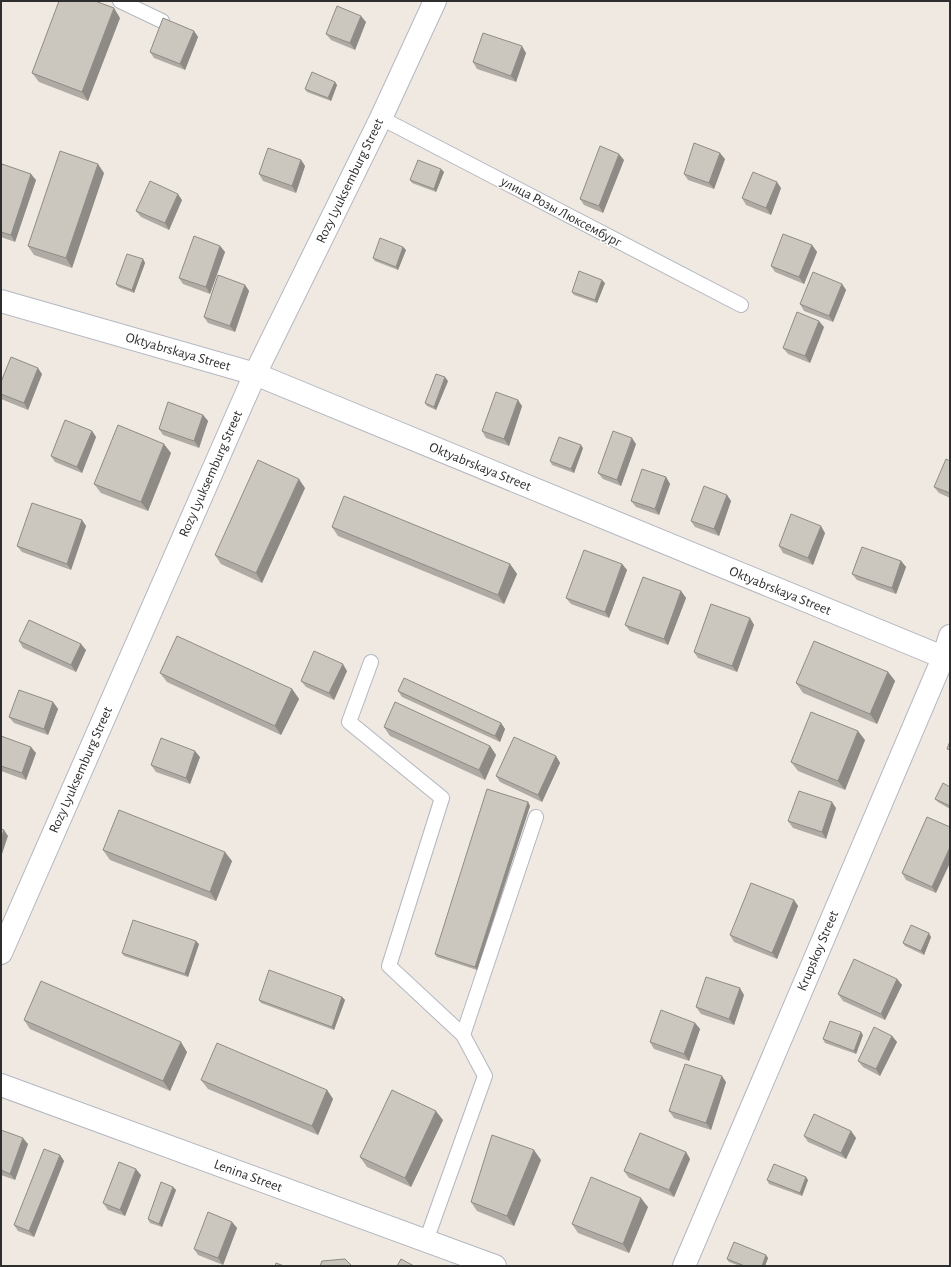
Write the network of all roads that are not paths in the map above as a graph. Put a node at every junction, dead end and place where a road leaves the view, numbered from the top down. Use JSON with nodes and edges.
{"nodes":[{"id":1,"x":120,"y":1,"type":"edge"},
{"id":2,"x":435,"y":1,"type":"edge"},
{"id":3,"x":162,"y":21,"type":"edge"},
{"id":4,"x":381,"y":118,"type":"junction"},
{"id":5,"x":1,"y":301,"type":"edge"},
{"id":6,"x":741,"y":306,"type":"dead end"},
{"id":7,"x":255,"y":374,"type":"junction"},
{"id":8,"x":950,"y":636,"type":"edge"},
{"id":9,"x":946,"y":659,"type":"edge"},
{"id":10,"x":371,"y":662,"type":"dead end"},
{"id":11,"x":536,"y":817,"type":"dead end"},
{"id":12,"x":1,"y":953,"type":"edge"},
{"id":13,"x":463,"y":1035,"type":"junction"},
{"id":14,"x":1,"y":1085,"type":"edge"},
{"id":15,"x":426,"y":1241,"type":"junction"},
{"id":16,"x":495,"y":1266,"type":"edge"},
{"id":17,"x":684,"y":1266,"type":"edge"}],
"edges":[{"from":1,"to":3,"type":"lane"},
{"from":2,"to":4,"type":"street","name":"Rozy Lyuksemburg Street"},
{"from":4,"to":6,"type":"lane","name":"улица Розы Люксембург"},
{"from":4,"to":7,"type":"street","name":"Rozy Lyuksemburg Street"},
{"from":5,"to":7,"type":"street","name":"Oktyabrskaya Street"},
{"from":7,"to":9,"type":"street","name":"Oktyabrskaya Street"},
{"from":7,"to":12,"type":"street","name":"Rozy Lyuksemburg Street"},
{"from":8,"to":9,"type":"street","name":"Krupskoy Street"},
{"from":9,"to":17,"type":"street","name":"Krupskoy Street"},
{"from":10,"to":13,"type":"lane"},
{"from":11,"to":13,"type":"lane"},
{"from":13,"to":15,"type":"lane"},
{"from":14,"to":15,"type":"street","name":"Lenina Street"},
{"from":15,"to":16,"type":"street","name":"Lenina Street"}]}
